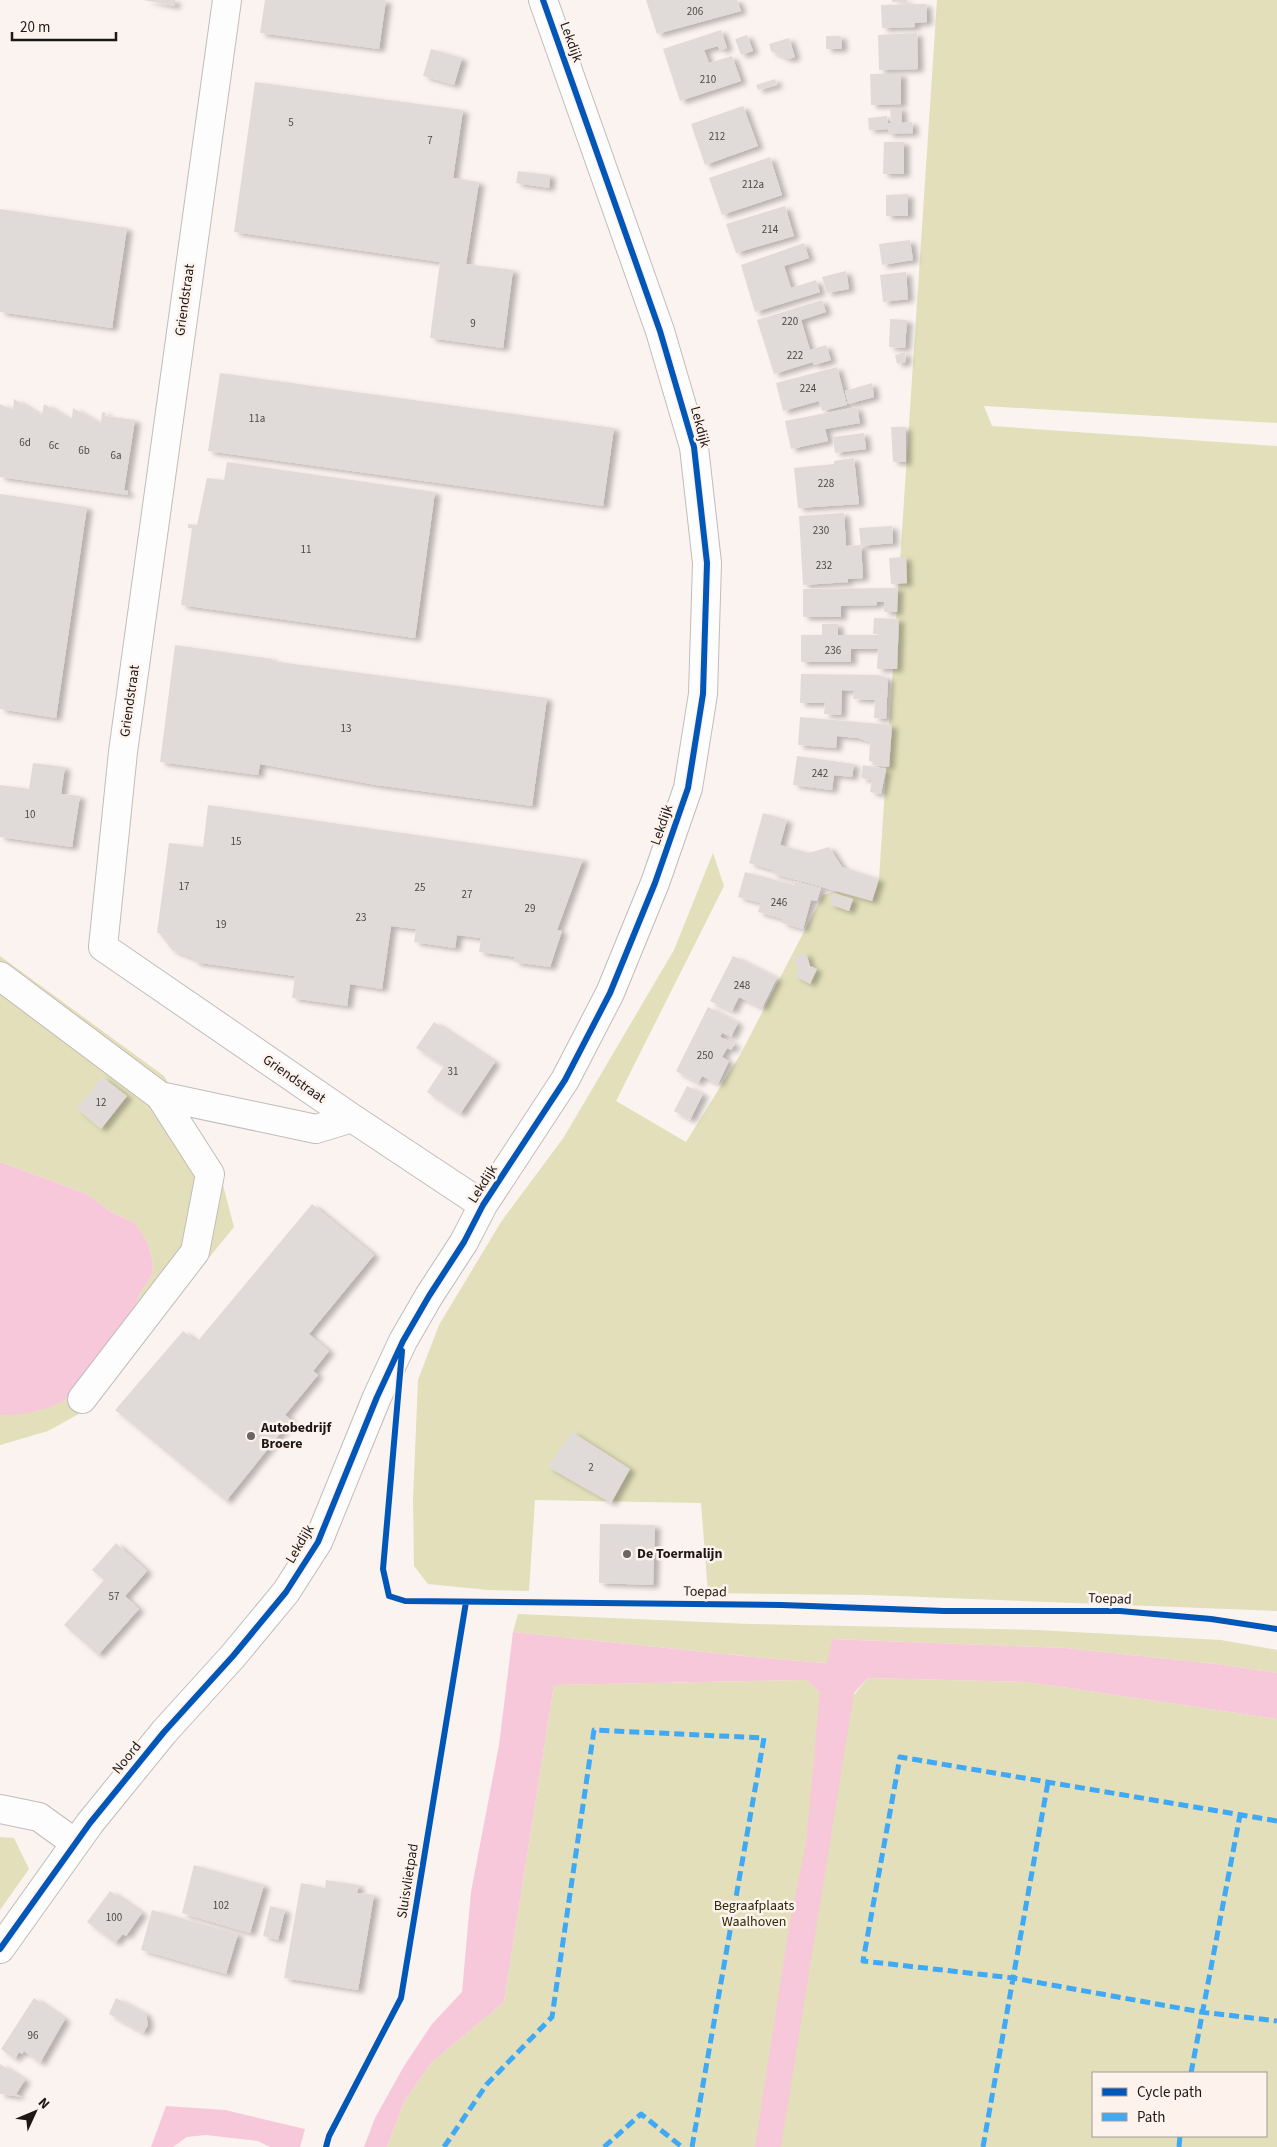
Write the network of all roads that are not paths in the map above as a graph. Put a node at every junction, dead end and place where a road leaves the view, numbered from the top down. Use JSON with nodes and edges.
{"nodes":[{"id":1,"x":227,"y":0,"type":"edge"},
{"id":2,"x":543,"y":0,"type":"edge"},
{"id":3,"x":0,"y":976,"type":"edge"},
{"id":4,"x":160,"y":1096,"type":"junction"},
{"id":5,"x":352,"y":1118,"type":"junction"},
{"id":6,"x":483,"y":1206,"type":"junction"},
{"id":7,"x":82,"y":1399,"type":"dead end"},
{"id":8,"x":286,"y":1592,"type":"joint"},
{"id":9,"x":0,"y":1810,"type":"edge"},
{"id":10,"x":75,"y":1843,"type":"junction"},
{"id":11,"x":0,"y":1949,"type":"edge"}],
"edges":[{"from":1,"to":5,"type":"street","name":"Griendstraat"},
{"from":2,"to":6,"type":"street","name":"Lekdijk"},
{"from":3,"to":4,"type":"street"},
{"from":4,"to":5,"type":"street"},
{"from":4,"to":7,"type":"street"},
{"from":5,"to":6,"type":"street","name":"Griendstraat"},
{"from":6,"to":8,"type":"street","name":"Lekdijk"},
{"from":8,"to":10,"type":"street","name":"Noord"},
{"from":9,"to":10,"type":"street"},
{"from":10,"to":11,"type":"street","name":"Noord"}]}
